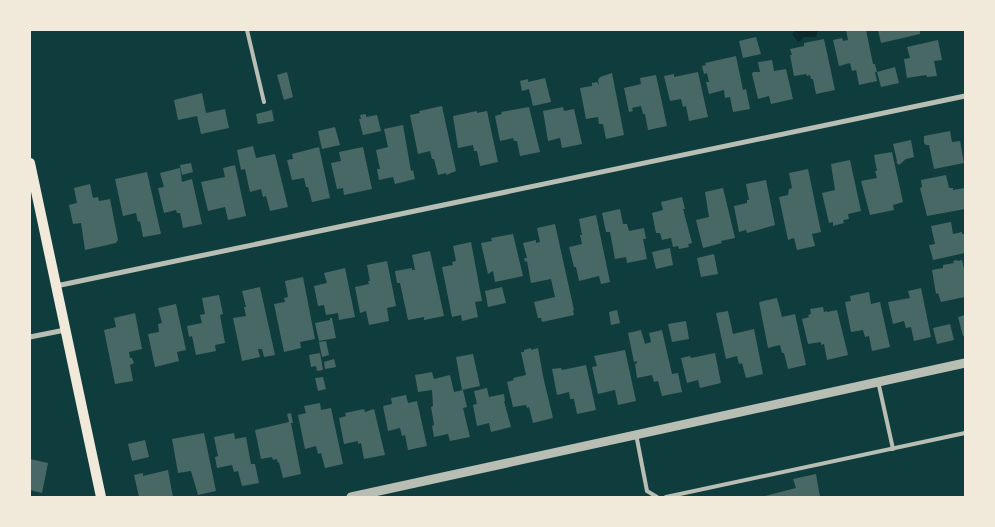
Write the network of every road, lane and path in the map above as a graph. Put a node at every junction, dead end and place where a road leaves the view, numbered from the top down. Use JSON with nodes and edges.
{"nodes":[{"id":1,"x":247,"y":30,"type":"edge"},
{"id":2,"x":965,"y":96,"type":"edge"},
{"id":3,"x":264,"y":102,"type":"dead end"},
{"id":4,"x":30,"y":163,"type":"edge"},
{"id":5,"x":56,"y":286,"type":"junction"},
{"id":6,"x":64,"y":330,"type":"junction"},
{"id":7,"x":30,"y":337,"type":"edge"},
{"id":8,"x":965,"y":362,"type":"edge"},
{"id":9,"x":878,"y":382,"type":"junction"},
{"id":10,"x":965,"y":433,"type":"edge"},
{"id":11,"x":636,"y":434,"type":"junction"},
{"id":12,"x":893,"y":449,"type":"junction"},
{"id":13,"x":101,"y":497,"type":"edge"},
{"id":14,"x":351,"y":497,"type":"edge"},
{"id":15,"x":657,"y":497,"type":"edge"},
{"id":16,"x":666,"y":497,"type":"edge"}],
"edges":[{"from":1,"to":3,"type":"lane"},
{"from":2,"to":5,"type":"street"},
{"from":4,"to":5,"type":"main road"},
{"from":5,"to":6,"type":"main road"},
{"from":6,"to":7,"type":"street"},
{"from":6,"to":13,"type":"main road"},
{"from":8,"to":9,"type":"street"},
{"from":9,"to":11,"type":"street"},
{"from":9,"to":12,"type":"lane"},
{"from":10,"to":12,"type":"lane"},
{"from":11,"to":14,"type":"street"},
{"from":11,"to":15,"type":"lane"},
{"from":12,"to":16,"type":"lane"}]}
